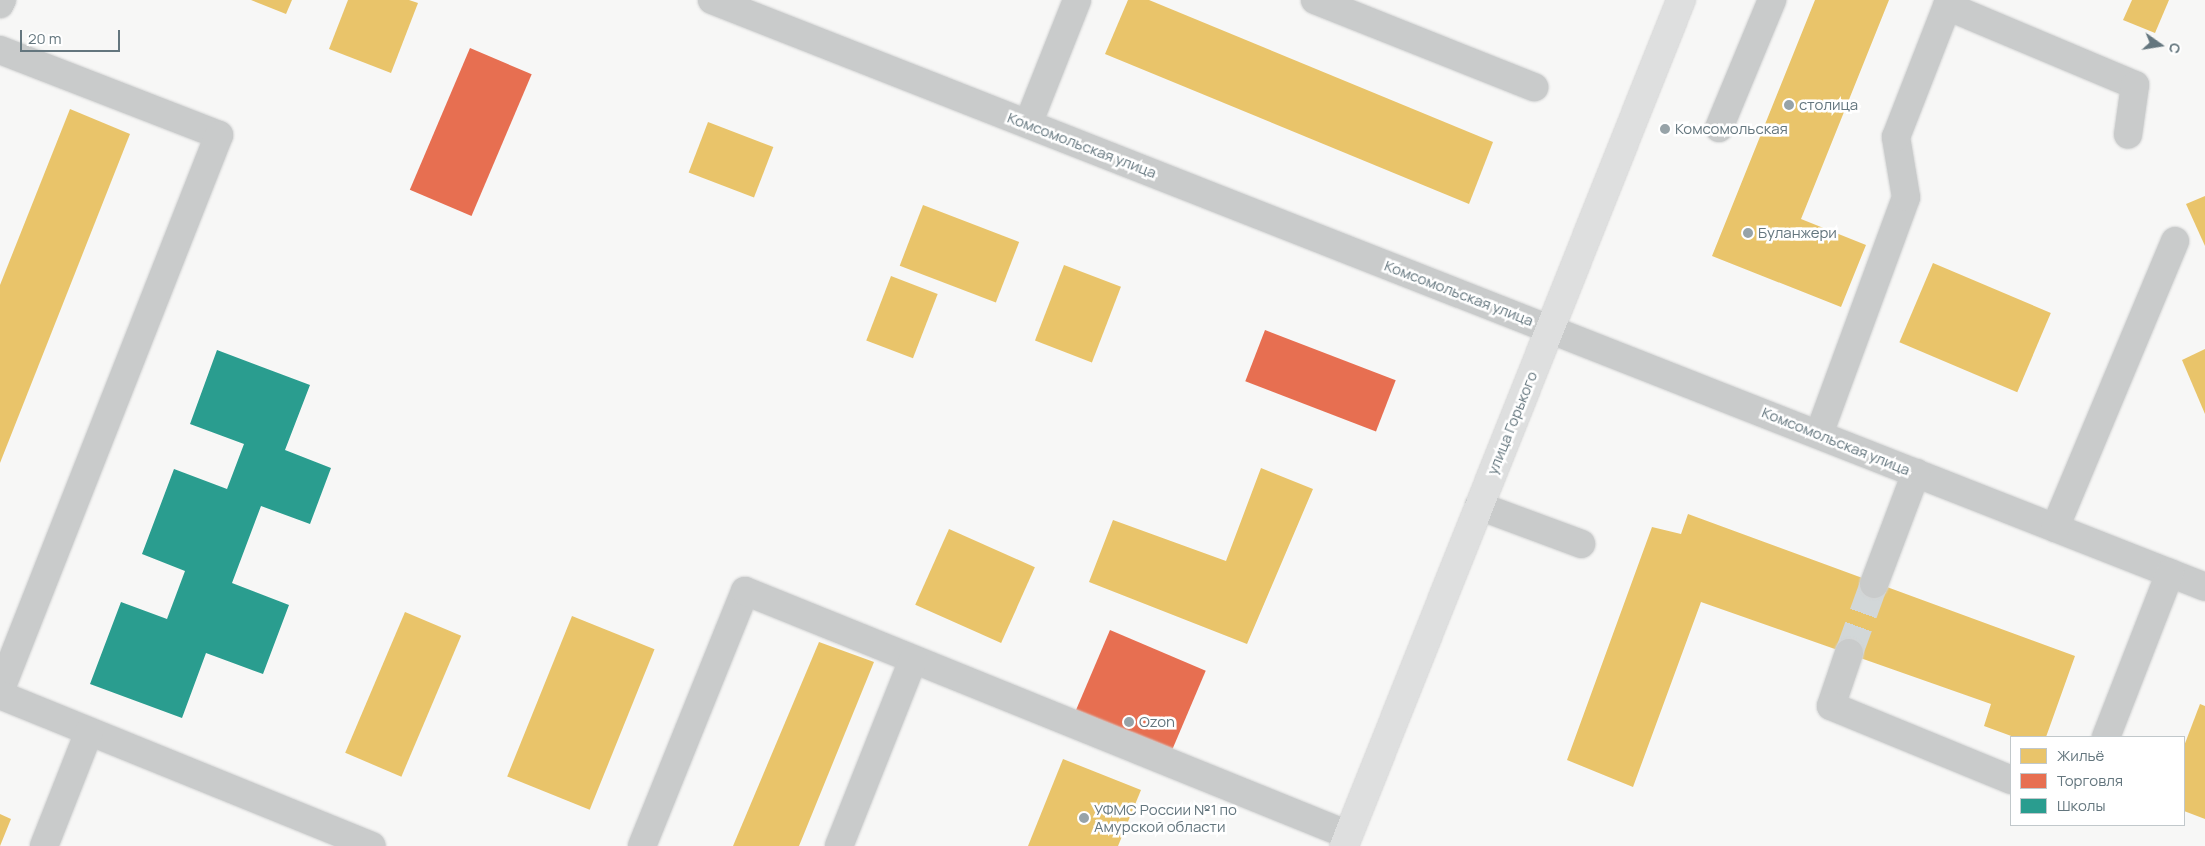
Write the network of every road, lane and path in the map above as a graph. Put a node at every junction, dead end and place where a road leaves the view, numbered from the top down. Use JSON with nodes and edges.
{"nodes":[{"id":1,"x":2,"y":0,"type":"edge"},
{"id":2,"x":712,"y":0,"type":"edge"},
{"id":3,"x":1078,"y":0,"type":"edge"},
{"id":4,"x":1315,"y":0,"type":"edge"},
{"id":5,"x":1681,"y":0,"type":"edge"},
{"id":6,"x":1772,"y":0,"type":"edge"},
{"id":7,"x":0,"y":4,"type":"edge"},
{"id":8,"x":0,"y":50,"type":"edge"},
{"id":9,"x":1534,"y":87,"type":"dead end"},
{"id":10,"x":1028,"y":124,"type":"junction"},
{"id":11,"x":1718,"y":128,"type":"dead end"},
{"id":12,"x":2128,"y":135,"type":"dead end"},
{"id":13,"x":2175,"y":241,"type":"dead end"},
{"id":14,"x":1550,"y":329,"type":"junction"},
{"id":15,"x":1819,"y":434,"type":"junction"},
{"id":16,"x":1916,"y":473,"type":"junction"},
{"id":17,"x":1479,"y":506,"type":"junction"},
{"id":18,"x":2055,"y":528,"type":"junction"},
{"id":19,"x":1581,"y":544,"type":"dead end"},
{"id":20,"x":2170,"y":573,"type":"junction"},
{"id":21,"x":1874,"y":584,"type":"tunnel mouth"},
{"id":22,"x":2205,"y":587,"type":"edge"},
{"id":23,"x":1849,"y":653,"type":"tunnel mouth"},
{"id":24,"x":913,"y":660,"type":"junction"},
{"id":25,"x":0,"y":691,"type":"edge"},
{"id":26,"x":0,"y":696,"type":"edge"},
{"id":27,"x":89,"y":732,"type":"junction"},
{"id":28,"x":2106,"y":736,"type":"edge"},
{"id":29,"x":2010,"y":780,"type":"edge"},
{"id":30,"x":1346,"y":841,"type":"edge"},
{"id":31,"x":44,"y":846,"type":"edge"},
{"id":32,"x":371,"y":846,"type":"edge"},
{"id":33,"x":642,"y":846,"type":"edge"},
{"id":34,"x":840,"y":846,"type":"edge"}],
"edges":[{"from":1,"to":7,"type":"street"},
{"from":2,"to":10,"type":"street","name":"Комсомольская улица"},
{"from":3,"to":10,"type":"street"},
{"from":4,"to":9,"type":"street"},
{"from":5,"to":14,"type":"main road","name":"улица Горького"},
{"from":6,"to":11,"type":"street"},
{"from":8,"to":25,"type":"street"},
{"from":10,"to":14,"type":"street","name":"Комсомольская улица"},
{"from":12,"to":15,"type":"street"},
{"from":13,"to":18,"type":"street"},
{"from":14,"to":15,"type":"street","name":"Комсомольская улица"},
{"from":14,"to":17,"type":"main road","name":"улица Горького"},
{"from":15,"to":16,"type":"street","name":"Комсомольская улица"},
{"from":16,"to":18,"type":"street","name":"Комсомольская улица"},
{"from":16,"to":21,"type":"street"},
{"from":17,"to":19,"type":"street"},
{"from":17,"to":30,"type":"main road","name":"улица Горького"},
{"from":18,"to":20,"type":"street","name":"Комсомольская улица"},
{"from":20,"to":22,"type":"street","name":"Комсомольская улица"},
{"from":20,"to":28,"type":"street"},
{"from":23,"to":29,"type":"street"},
{"from":24,"to":30,"type":"street"},
{"from":24,"to":33,"type":"street"},
{"from":24,"to":34,"type":"street"},
{"from":26,"to":27,"type":"street"},
{"from":27,"to":31,"type":"street"},
{"from":27,"to":32,"type":"street"}]}
